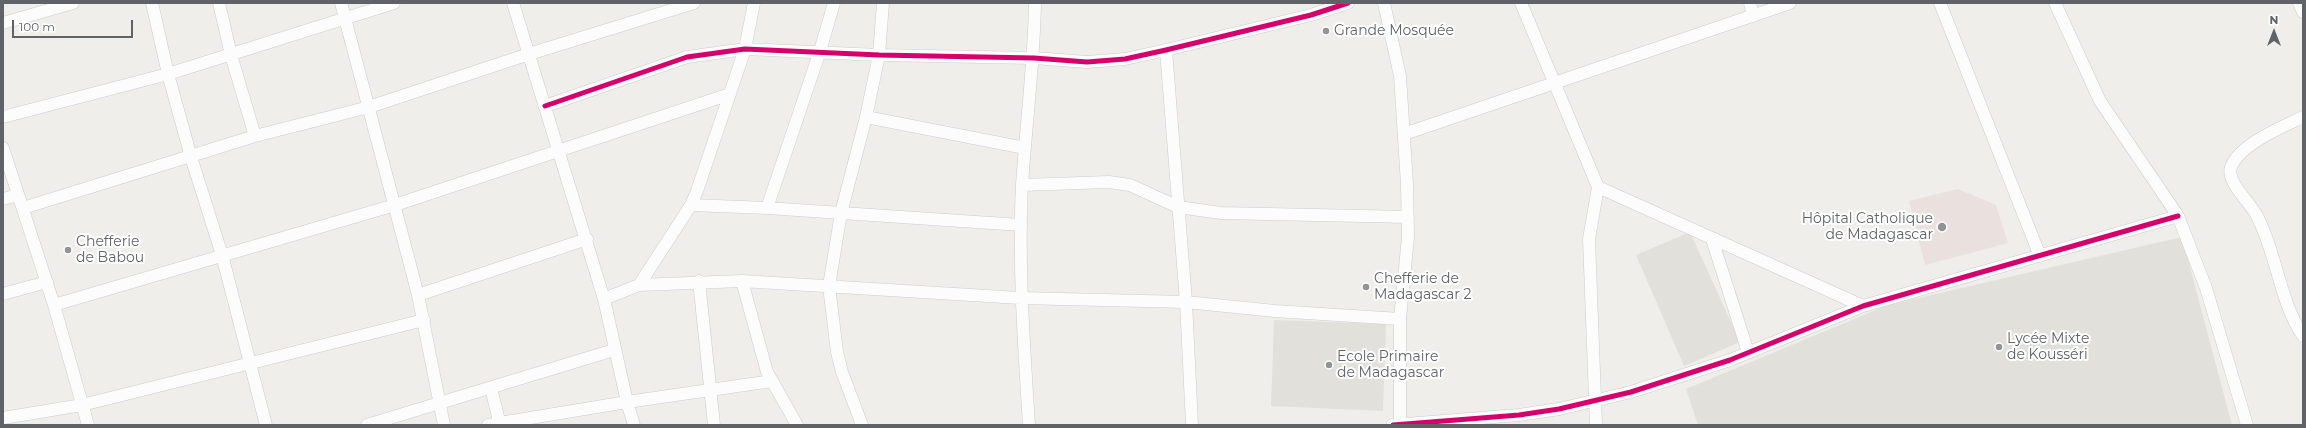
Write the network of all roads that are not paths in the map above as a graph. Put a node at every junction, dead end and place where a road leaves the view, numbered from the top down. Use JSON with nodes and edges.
{"nodes":[{"id":1,"x":74,"y":3,"type":"edge"},
{"id":2,"x":152,"y":3,"type":"edge"},
{"id":3,"x":219,"y":3,"type":"edge"},
{"id":4,"x":341,"y":3,"type":"edge"},
{"id":5,"x":394,"y":3,"type":"edge"},
{"id":6,"x":514,"y":3,"type":"edge"},
{"id":7,"x":694,"y":3,"type":"edge"},
{"id":8,"x":754,"y":3,"type":"edge"},
{"id":9,"x":834,"y":3,"type":"edge"},
{"id":10,"x":883,"y":3,"type":"edge"},
{"id":11,"x":1035,"y":3,"type":"edge"},
{"id":12,"x":1348,"y":3,"type":"edge"},
{"id":13,"x":1384,"y":3,"type":"edge"},
{"id":14,"x":1521,"y":3,"type":"edge"},
{"id":15,"x":1750,"y":3,"type":"edge"},
{"id":16,"x":1790,"y":3,"type":"edge"},
{"id":17,"x":1940,"y":3,"type":"edge"},
{"id":18,"x":2055,"y":3,"type":"edge"},
{"id":19,"x":2299,"y":3,"type":"edge"},
{"id":20,"x":674,"y":6,"type":"edge"},
{"id":21,"x":2303,"y":12,"type":"edge"},
{"id":22,"x":1753,"y":16,"type":"junction"},
{"id":23,"x":346,"y":18,"type":"junction"},
{"id":24,"x":3,"y":23,"type":"edge"},
{"id":25,"x":745,"y":49,"type":"junction"},
{"id":26,"x":1166,"y":50,"type":"junction"},
{"id":27,"x":820,"y":51,"type":"junction"},
{"id":28,"x":529,"y":54,"type":"junction"},
{"id":29,"x":231,"y":55,"type":"junction"},
{"id":30,"x":879,"y":55,"type":"junction"},
{"id":31,"x":1034,"y":58,"type":"junction"},
{"id":32,"x":168,"y":74,"type":"junction"},
{"id":33,"x":1554,"y":84,"type":"junction"},
{"id":34,"x":730,"y":94,"type":"junction"},
{"id":35,"x":545,"y":106,"type":"junction"},
{"id":36,"x":369,"y":107,"type":"junction"},
{"id":37,"x":3,"y":117,"type":"edge"},
{"id":38,"x":866,"y":117,"type":"junction"},
{"id":39,"x":2303,"y":117,"type":"edge"},
{"id":40,"x":1404,"y":134,"type":"junction"},
{"id":41,"x":255,"y":136,"type":"junction"},
{"id":42,"x":3,"y":148,"type":"edge"},
{"id":43,"x":1025,"y":148,"type":"junction"},
{"id":44,"x":560,"y":149,"type":"junction"},
{"id":45,"x":191,"y":157,"type":"junction"},
{"id":46,"x":1022,"y":185,"type":"junction"},
{"id":47,"x":1598,"y":187,"type":"junction"},
{"id":48,"x":18,"y":195,"type":"junction"},
{"id":49,"x":3,"y":199,"type":"edge"},
{"id":50,"x":395,"y":205,"type":"junction"},
{"id":51,"x":691,"y":205,"type":"junction"},
{"id":52,"x":1178,"y":207,"type":"junction"},
{"id":53,"x":23,"y":208,"type":"junction"},
{"id":54,"x":767,"y":208,"type":"junction"},
{"id":55,"x":841,"y":213,"type":"junction"},
{"id":56,"x":2178,"y":216,"type":"junction"},
{"id":57,"x":1408,"y":217,"type":"junction"},
{"id":58,"x":1021,"y":225,"type":"junction"},
{"id":59,"x":586,"y":239,"type":"junction"},
{"id":60,"x":1712,"y":239,"type":"junction"},
{"id":61,"x":222,"y":255,"type":"junction"},
{"id":62,"x":2040,"y":256,"type":"junction"},
{"id":63,"x":699,"y":281,"type":"junction"},
{"id":64,"x":742,"y":281,"type":"junction"},
{"id":65,"x":47,"y":282,"type":"junction"},
{"id":66,"x":638,"y":285,"type":"junction"},
{"id":67,"x":828,"y":286,"type":"junction"},
{"id":68,"x":3,"y":294,"type":"edge"},
{"id":69,"x":418,"y":295,"type":"junction"},
{"id":70,"x":1020,"y":298,"type":"junction"},
{"id":71,"x":604,"y":299,"type":"junction"},
{"id":72,"x":1186,"y":302,"type":"junction"},
{"id":73,"x":54,"y":304,"type":"junction"},
{"id":74,"x":1863,"y":306,"type":"junction"},
{"id":75,"x":1400,"y":318,"type":"junction"},
{"id":76,"x":424,"y":320,"type":"junction"},
{"id":77,"x":2303,"y":336,"type":"edge"},
{"id":78,"x":614,"y":350,"type":"junction"},
{"id":79,"x":1748,"y":352,"type":"junction"},
{"id":80,"x":251,"y":364,"type":"junction"},
{"id":81,"x":772,"y":381,"type":"junction"},
{"id":82,"x":491,"y":388,"type":"junction"},
{"id":83,"x":709,"y":391,"type":"junction"},
{"id":84,"x":1596,"y":399,"type":"junction"},
{"id":85,"x":627,"y":402,"type":"junction"},
{"id":86,"x":440,"y":404,"type":"junction"},
{"id":87,"x":82,"y":405,"type":"junction"},
{"id":88,"x":3,"y":418,"type":"edge"},
{"id":89,"x":495,"y":424,"type":"edge"},
{"id":90,"x":88,"y":425,"type":"edge"},
{"id":91,"x":266,"y":425,"type":"edge"},
{"id":92,"x":367,"y":425,"type":"edge"},
{"id":93,"x":444,"y":425,"type":"edge"},
{"id":94,"x":634,"y":425,"type":"edge"},
{"id":95,"x":714,"y":425,"type":"edge"},
{"id":96,"x":797,"y":425,"type":"edge"},
{"id":97,"x":862,"y":425,"type":"edge"},
{"id":98,"x":1029,"y":425,"type":"edge"},
{"id":99,"x":1192,"y":425,"type":"edge"},
{"id":100,"x":1397,"y":425,"type":"edge"},
{"id":101,"x":1596,"y":425,"type":"edge"},
{"id":102,"x":2247,"y":425,"type":"edge"}],
"edges":[{"from":1,"to":24,"type":"street"},
{"from":2,"to":32,"type":"street"},
{"from":3,"to":29,"type":"street"},
{"from":4,"to":23,"type":"street"},
{"from":5,"to":23,"type":"street"},
{"from":6,"to":28,"type":"street"},
{"from":7,"to":20,"type":"street"},
{"from":8,"to":25,"type":"street"},
{"from":9,"to":27,"type":"street"},
{"from":10,"to":30,"type":"street"},
{"from":11,"to":31,"type":"street"},
{"from":12,"to":26,"type":"street"},
{"from":13,"to":40,"type":"street"},
{"from":14,"to":33,"type":"street"},
{"from":15,"to":22,"type":"street"},
{"from":16,"to":22,"type":"street"},
{"from":17,"to":62,"type":"street"},
{"from":18,"to":56,"type":"street"},
{"from":19,"to":21,"type":"street"},
{"from":20,"to":28,"type":"street"},
{"from":22,"to":33,"type":"street"},
{"from":23,"to":29,"type":"street"},
{"from":23,"to":36,"type":"street"},
{"from":25,"to":27,"type":"street"},
{"from":25,"to":34,"type":"street"},
{"from":25,"to":35,"type":"street"},
{"from":26,"to":31,"type":"street"},
{"from":26,"to":52,"type":"street"},
{"from":27,"to":30,"type":"street"},
{"from":27,"to":54,"type":"street"},
{"from":28,"to":35,"type":"street"},
{"from":28,"to":36,"type":"street"},
{"from":29,"to":32,"type":"street"},
{"from":29,"to":41,"type":"street"},
{"from":30,"to":31,"type":"street"},
{"from":30,"to":38,"type":"street"},
{"from":31,"to":43,"type":"street"},
{"from":32,"to":37,"type":"street"},
{"from":32,"to":45,"type":"street"},
{"from":33,"to":40,"type":"street"},
{"from":33,"to":47,"type":"street"},
{"from":34,"to":44,"type":"street"},
{"from":34,"to":51,"type":"street"},
{"from":35,"to":44,"type":"street"},
{"from":36,"to":41,"type":"street"},
{"from":36,"to":50,"type":"street"},
{"from":38,"to":43,"type":"street"},
{"from":38,"to":55,"type":"street"},
{"from":39,"to":77,"type":"street"},
{"from":40,"to":57,"type":"street"},
{"from":41,"to":45,"type":"street"},
{"from":42,"to":48,"type":"street"},
{"from":43,"to":46,"type":"street"},
{"from":44,"to":50,"type":"street"},
{"from":44,"to":59,"type":"street"},
{"from":45,"to":53,"type":"street"},
{"from":45,"to":61,"type":"street"},
{"from":46,"to":52,"type":"street"},
{"from":46,"to":58,"type":"street"},
{"from":47,"to":60,"type":"street"},
{"from":47,"to":84,"type":"street"},
{"from":48,"to":49,"type":"street"},
{"from":48,"to":53,"type":"street"},
{"from":50,"to":61,"type":"street"},
{"from":50,"to":69,"type":"street"},
{"from":51,"to":54,"type":"street"},
{"from":51,"to":66,"type":"street"},
{"from":52,"to":57,"type":"street"},
{"from":52,"to":72,"type":"street"},
{"from":53,"to":65,"type":"street"},
{"from":54,"to":55,"type":"street"},
{"from":55,"to":58,"type":"street"},
{"from":55,"to":67,"type":"street"},
{"from":56,"to":62,"type":"street"},
{"from":56,"to":102,"type":"street"},
{"from":57,"to":75,"type":"street"},
{"from":58,"to":70,"type":"street"},
{"from":59,"to":69,"type":"street"},
{"from":59,"to":71,"type":"street"},
{"from":60,"to":74,"type":"street"},
{"from":60,"to":79,"type":"street"},
{"from":61,"to":73,"type":"street"},
{"from":61,"to":80,"type":"street"},
{"from":62,"to":74,"type":"street"},
{"from":63,"to":64,"type":"street"},
{"from":63,"to":66,"type":"street"},
{"from":63,"to":83,"type":"street"},
{"from":64,"to":67,"type":"street"},
{"from":64,"to":81,"type":"street"},
{"from":65,"to":68,"type":"street"},
{"from":65,"to":73,"type":"street"},
{"from":66,"to":71,"type":"street"},
{"from":67,"to":70,"type":"street"},
{"from":67,"to":97,"type":"street"},
{"from":69,"to":76,"type":"street"},
{"from":70,"to":72,"type":"street"},
{"from":70,"to":98,"type":"street"},
{"from":71,"to":78,"type":"street"},
{"from":72,"to":75,"type":"street"},
{"from":72,"to":99,"type":"street"},
{"from":73,"to":87,"type":"street"},
{"from":74,"to":79,"type":"street"},
{"from":75,"to":100,"type":"street"},
{"from":76,"to":80,"type":"street"},
{"from":76,"to":86,"type":"street"},
{"from":78,"to":82,"type":"street"},
{"from":78,"to":85,"type":"street"},
{"from":79,"to":84,"type":"street"},
{"from":80,"to":87,"type":"street"},
{"from":80,"to":91,"type":"street"},
{"from":81,"to":83,"type":"street"},
{"from":81,"to":96,"type":"street"},
{"from":82,"to":86,"type":"street"},
{"from":82,"to":89,"type":"street"},
{"from":83,"to":85,"type":"street"},
{"from":83,"to":95,"type":"street"},
{"from":84,"to":100,"type":"street"},
{"from":84,"to":101,"type":"street"},
{"from":85,"to":89,"type":"street"},
{"from":85,"to":94,"type":"street"},
{"from":86,"to":92,"type":"street"},
{"from":86,"to":93,"type":"street"},
{"from":87,"to":88,"type":"street"},
{"from":87,"to":90,"type":"street"}]}
